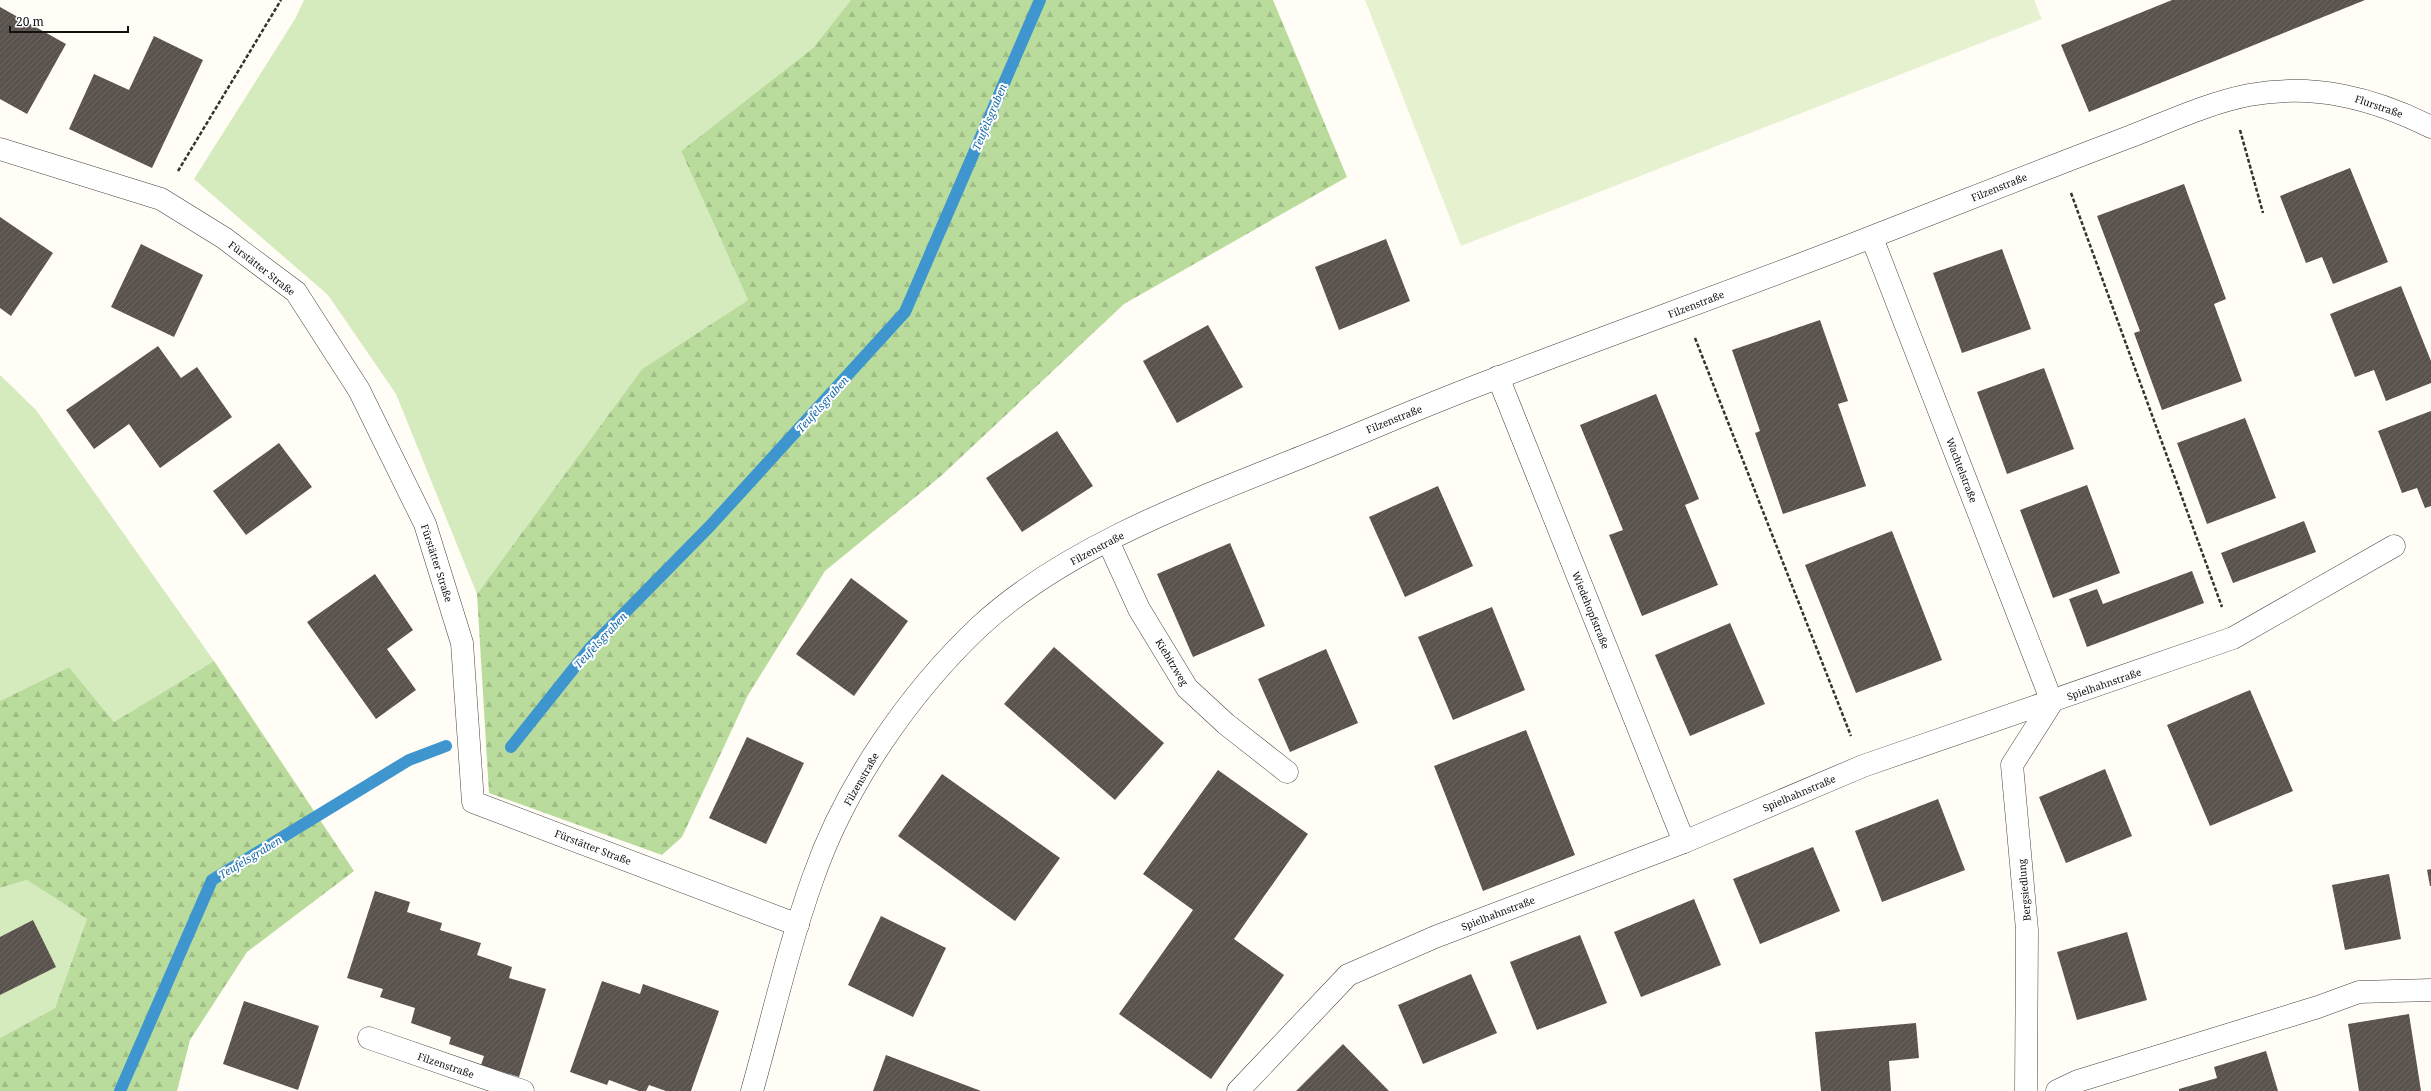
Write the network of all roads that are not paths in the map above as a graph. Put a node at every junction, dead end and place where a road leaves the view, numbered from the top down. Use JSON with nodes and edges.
{"nodes":[{"id":1,"x":2325,"y":91,"type":"joint"},
{"id":2,"x":2431,"y":127,"type":"edge"},
{"id":3,"x":0,"y":149,"type":"edge"},
{"id":4,"x":1872,"y":238,"type":"junction"},
{"id":5,"x":1498,"y":377,"type":"junction"},
{"id":6,"x":1108,"y":541,"type":"junction"},
{"id":7,"x":2394,"y":546,"type":"dead end"},
{"id":8,"x":2052,"y":702,"type":"junction"},
{"id":9,"x":1287,"y":772,"type":"dead end"},
{"id":10,"x":1684,"y":842,"type":"junction"},
{"id":11,"x":798,"y":925,"type":"junction"},
{"id":12,"x":2431,"y":990,"type":"edge"},
{"id":13,"x":369,"y":1038,"type":"dead end"},
{"id":14,"x":523,"y":1091,"type":"edge"},
{"id":15,"x":752,"y":1091,"type":"edge"},
{"id":16,"x":1238,"y":1091,"type":"edge"},
{"id":17,"x":2026,"y":1091,"type":"edge"},
{"id":18,"x":2057,"y":1091,"type":"edge"}],
"edges":[{"from":1,"to":2,"type":"street","name":"Flurstraße"},
{"from":1,"to":4,"type":"street","name":"Filzenstraße"},
{"from":3,"to":11,"type":"street","name":"Fürstätter Straße"},
{"from":4,"to":5,"type":"street","name":"Filzenstraße"},
{"from":4,"to":8,"type":"street","name":"Wachtelstraße"},
{"from":5,"to":6,"type":"street","name":"Filzenstraße"},
{"from":5,"to":10,"type":"street","name":"Wiedehopfstraße"},
{"from":6,"to":9,"type":"street","name":"Kiebitzweg"},
{"from":6,"to":11,"type":"street","name":"Filzenstraße"},
{"from":7,"to":8,"type":"street","name":"Spielhahnstraße"},
{"from":8,"to":10,"type":"street","name":"Spielhahnstraße"},
{"from":8,"to":17,"type":"street","name":"Bergsiedlung"},
{"from":10,"to":16,"type":"street","name":"Spielhahnstraße"},
{"from":11,"to":15,"type":"street","name":"Filzenstraße"},
{"from":12,"to":18,"type":"street"},
{"from":13,"to":14,"type":"street","name":"Filzenstraße"}]}
